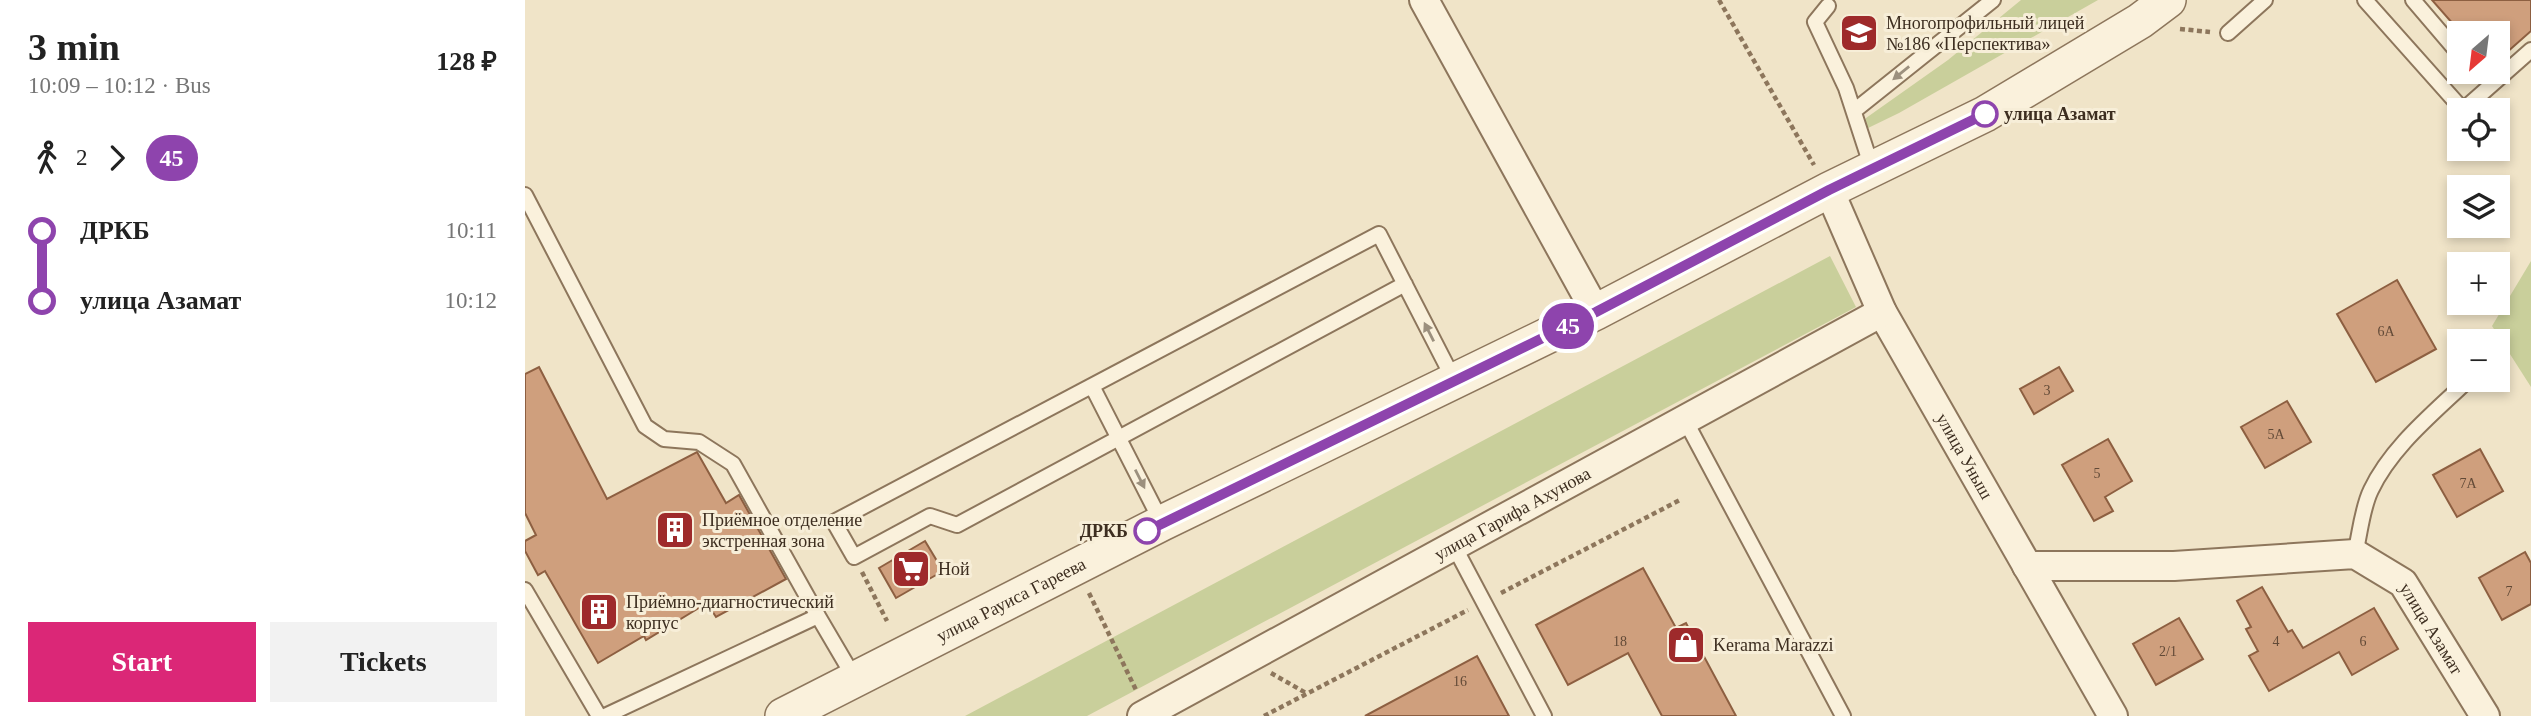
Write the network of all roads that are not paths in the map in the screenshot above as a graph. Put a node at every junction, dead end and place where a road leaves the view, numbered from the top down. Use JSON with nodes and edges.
{"nodes":[{"id":1,"x":1424,"y":0,"type":"edge"},
{"id":2,"x":1993,"y":0,"type":"edge"},
{"id":3,"x":2168,"y":0,"type":"edge"},
{"id":4,"x":2266,"y":0,"type":"edge"},
{"id":5,"x":2365,"y":0,"type":"edge"},
{"id":6,"x":2413,"y":0,"type":"edge"},
{"id":7,"x":1830,"y":2,"type":"edge"},
{"id":8,"x":2228,"y":33,"type":"dead end"},
{"id":9,"x":2447,"y":40,"type":"edge"},
{"id":10,"x":2531,"y":50,"type":"edge"},
{"id":11,"x":1854,"y":111,"type":"junction"},
{"id":12,"x":1872,"y":169,"type":"junction"},
{"id":13,"x":1829,"y":190,"type":"junction"},
{"id":14,"x":525,"y":195,"type":"edge"},
{"id":15,"x":1405,"y":284,"type":"junction"},
{"id":16,"x":1596,"y":312,"type":"junction"},
{"id":17,"x":1882,"y":313,"type":"junction"},
{"id":18,"x":1454,"y":380,"type":"junction"},
{"id":19,"x":1092,"y":386,"type":"junction"},
{"id":20,"x":2456,"y":392,"type":"edge"},
{"id":21,"x":1685,"y":420,"type":"junction"},
{"id":22,"x":1119,"y":436,"type":"junction"},
{"id":23,"x":1162,"y":523,"type":"junction"},
{"id":24,"x":1454,"y":546,"type":"junction"},
{"id":25,"x":2355,"y":554,"type":"junction"},
{"id":26,"x":2027,"y":566,"type":"junction"},
{"id":27,"x":525,"y":590,"type":"edge"},
{"id":28,"x":818,"y":616,"type":"junction"},
{"id":29,"x":855,"y":679,"type":"junction"},
{"id":30,"x":1136,"y":708,"type":"edge"},
{"id":31,"x":599,"y":716,"type":"edge"},
{"id":32,"x":605,"y":716,"type":"edge"},
{"id":33,"x":783,"y":716,"type":"edge"},
{"id":34,"x":1544,"y":716,"type":"edge"},
{"id":35,"x":1843,"y":716,"type":"edge"},
{"id":36,"x":2113,"y":716,"type":"edge"},
{"id":37,"x":2485,"y":716,"type":"edge"}],
"edges":[{"from":1,"to":16,"type":"street"},
{"from":2,"to":11,"type":"lane","one_way":true},
{"from":3,"to":12,"type":"street","name":"улица Рауиса Гареева"},
{"from":4,"to":8,"type":"lane"},
{"from":5,"to":10,"type":"lane"},
{"from":6,"to":9,"type":"lane"},
{"from":7,"to":11,"type":"lane"},
{"from":11,"to":12,"type":"lane"},
{"from":12,"to":13,"type":"street","name":"улица Рауиса Гареева"},
{"from":13,"to":16,"type":"street","name":"улица Рауиса Гареева"},
{"from":13,"to":17,"type":"street","name":"улица Уныш"},
{"from":14,"to":28,"type":"lane"},
{"from":18,"to":15,"type":"lane","one_way":true},
{"from":15,"to":19,"type":"lane"},
{"from":15,"to":22,"type":"lane"},
{"from":16,"to":18,"type":"street","name":"улица Рауиса Гареева"},
{"from":17,"to":21,"type":"street","name":"улица Гарифа Ахунова"},
{"from":17,"to":26,"type":"street","name":"улица Уныш"},
{"from":18,"to":23,"type":"street","name":"улица Рауиса Гареева"},
{"from":19,"to":22,"type":"lane"},
{"from":19,"to":22,"type":"lane"},
{"from":20,"to":25,"type":"lane"},
{"from":21,"to":24,"type":"street","name":"улица Гарифа Ахунова"},
{"from":21,"to":35,"type":"lane"},
{"from":22,"to":23,"type":"lane","one_way":true},
{"from":23,"to":29,"type":"street","name":"улица Рауиса Гареева"},
{"from":24,"to":30,"type":"street","name":"улица Гарифа Ахунова"},
{"from":24,"to":34,"type":"lane"},
{"from":25,"to":26,"type":"street"},
{"from":25,"to":37,"type":"street","name":"улица Азамат"},
{"from":26,"to":36,"type":"street","name":"улица Уныш"},
{"from":27,"to":31,"type":"lane"},
{"from":28,"to":29,"type":"lane"},
{"from":28,"to":32,"type":"lane"},
{"from":29,"to":33,"type":"street","name":"улица Рауиса Гареева"}]}
